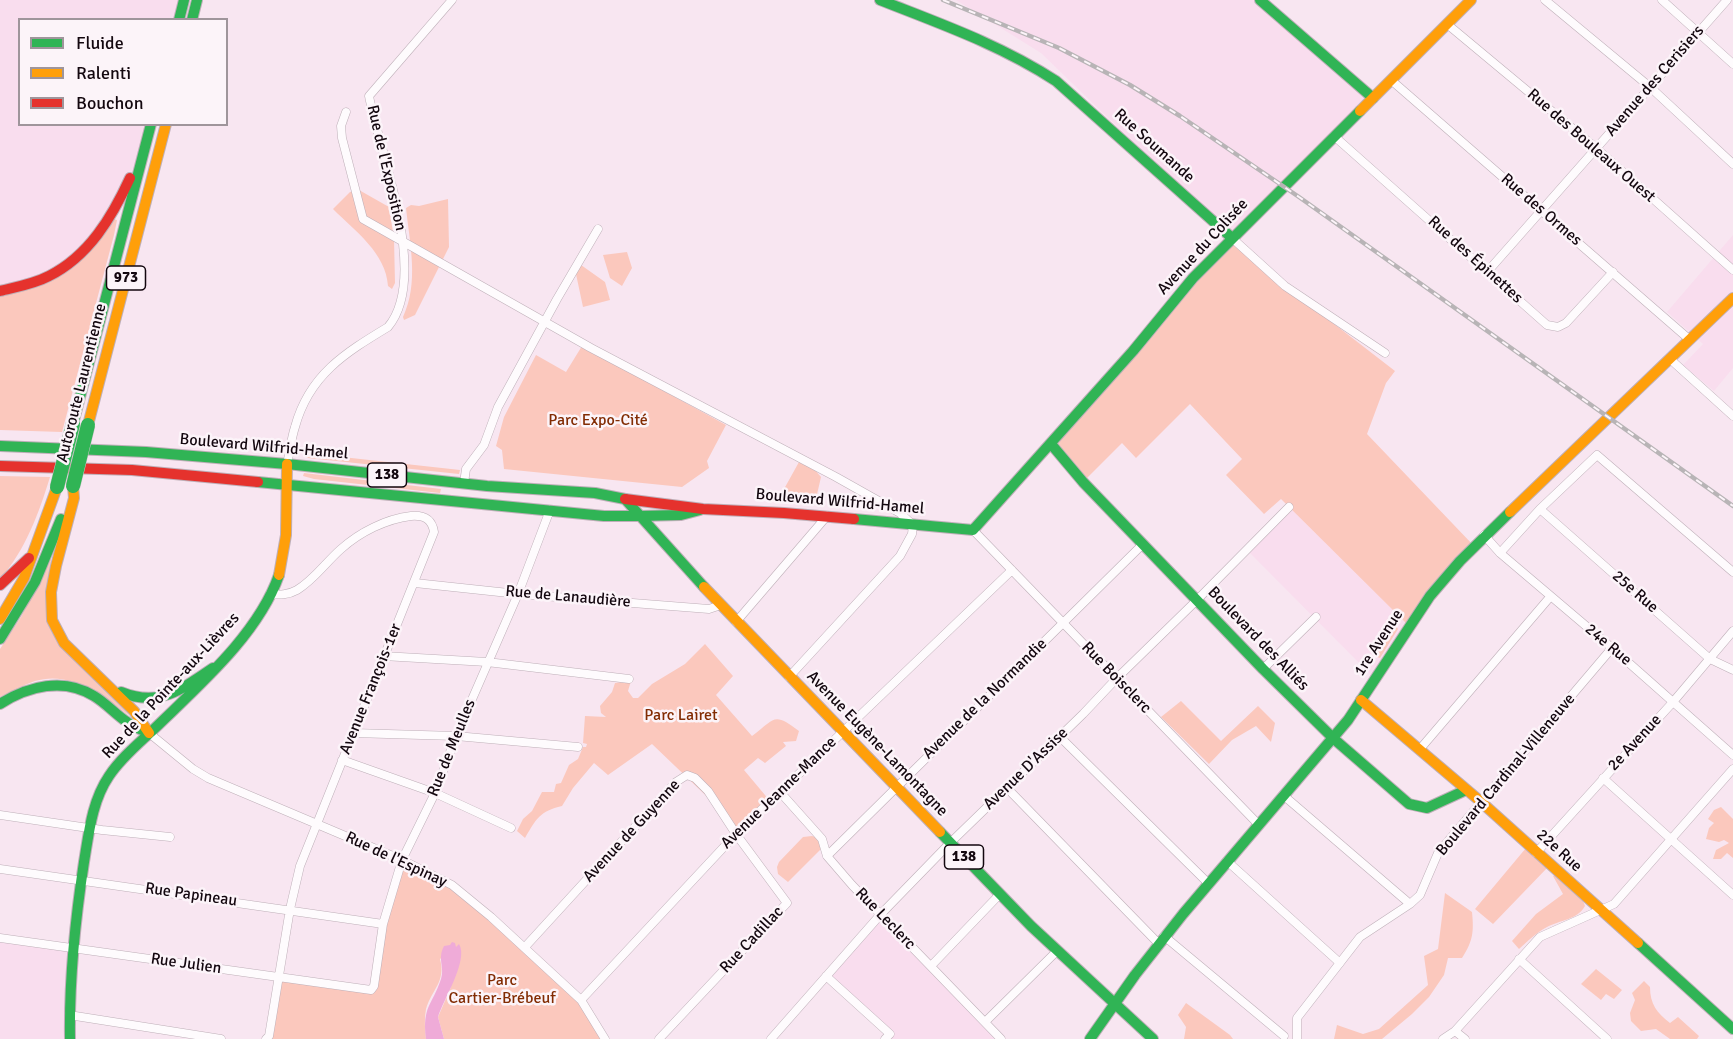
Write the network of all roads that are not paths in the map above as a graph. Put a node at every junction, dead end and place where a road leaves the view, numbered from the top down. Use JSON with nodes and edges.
{"nodes":[{"id":1,"x":184,"y":0,"type":"edge"},
{"id":2,"x":199,"y":0,"type":"edge"},
{"id":3,"x":452,"y":0,"type":"edge"},
{"id":4,"x":880,"y":0,"type":"edge"},
{"id":5,"x":1260,"y":0,"type":"edge"},
{"id":6,"x":1471,"y":0,"type":"edge"},
{"id":7,"x":1545,"y":0,"type":"edge"},
{"id":8,"x":1662,"y":0,"type":"edge"},
{"id":9,"x":1727,"y":0,"type":"edge"},
{"id":10,"x":180,"y":18,"type":"edge"},
{"id":11,"x":193,"y":18,"type":"edge"},
{"id":12,"x":1447,"y":24,"type":"junction"},
{"id":13,"x":1698,"y":33,"type":"junction"},
{"id":14,"x":1733,"y":64,"type":"edge"},
{"id":15,"x":1391,"y":80,"type":"junction"},
{"id":16,"x":1650,"y":87,"type":"junction"},
{"id":17,"x":1373,"y":98,"type":"junction"},
{"id":18,"x":346,"y":112,"type":"dead end"},
{"id":19,"x":151,"y":126,"type":"edge"},
{"id":20,"x":165,"y":126,"type":"edge"},
{"id":21,"x":1334,"y":136,"type":"junction"},
{"id":22,"x":147,"y":141,"type":"junction"},
{"id":23,"x":1596,"y":148,"type":"junction"},
{"id":24,"x":1733,"y":164,"type":"edge"},
{"id":25,"x":1542,"y":210,"type":"junction"},
{"id":26,"x":598,"y":229,"type":"dead end"},
{"id":27,"x":1232,"y":238,"type":"junction"},
{"id":28,"x":403,"y":242,"type":"junction"},
{"id":29,"x":1733,"y":270,"type":"edge"},
{"id":30,"x":1488,"y":271,"type":"junction"},
{"id":31,"x":1613,"y":272,"type":"junction"},
{"id":32,"x":0,"y":291,"type":"edge"},
{"id":33,"x":1733,"y":298,"type":"edge"},
{"id":34,"x":545,"y":321,"type":"junction"},
{"id":35,"x":1690,"y":340,"type":"junction"},
{"id":36,"x":1385,"y":353,"type":"dead end"},
{"id":37,"x":1670,"y":359,"type":"junction"},
{"id":38,"x":1733,"y":416,"type":"edge"},
{"id":39,"x":1051,"y":444,"type":"junction"},
{"id":40,"x":0,"y":446,"type":"edge"},
{"id":41,"x":287,"y":464,"type":"junction"},
{"id":42,"x":0,"y":466,"type":"edge"},
{"id":43,"x":464,"y":483,"type":"junction"},
{"id":44,"x":287,"y":485,"type":"junction"},
{"id":45,"x":73,"y":486,"type":"junction"},
{"id":46,"x":625,"y":499,"type":"junction"},
{"id":47,"x":1289,"y":507,"type":"dead end"},
{"id":48,"x":703,"y":509,"type":"junction"},
{"id":49,"x":1540,"y":509,"type":"junction"},
{"id":50,"x":550,"y":510,"type":"junction"},
{"id":51,"x":640,"y":516,"type":"junction"},
{"id":52,"x":827,"y":516,"type":"junction"},
{"id":53,"x":913,"y":525,"type":"junction"},
{"id":54,"x":974,"y":530,"type":"junction"},
{"id":55,"x":1484,"y":535,"type":"junction"},
{"id":56,"x":1143,"y":544,"type":"junction"},
{"id":57,"x":1500,"y":553,"type":"junction"},
{"id":58,"x":33,"y":554,"type":"junction"},
{"id":59,"x":1012,"y":570,"type":"junction"},
{"id":60,"x":1733,"y":572,"type":"edge"},
{"id":61,"x":415,"y":583,"type":"junction"},
{"id":62,"x":0,"y":585,"type":"edge"},
{"id":63,"x":270,"y":594,"type":"junction"},
{"id":64,"x":518,"y":594,"type":"junction"},
{"id":65,"x":1550,"y":597,"type":"junction"},
{"id":66,"x":1197,"y":600,"type":"junction"},
{"id":67,"x":720,"y":605,"type":"junction"},
{"id":68,"x":1316,"y":617,"type":"dead end"},
{"id":69,"x":0,"y":619,"type":"edge"},
{"id":70,"x":736,"y":622,"type":"junction"},
{"id":71,"x":1063,"y":622,"type":"junction"},
{"id":72,"x":1733,"y":632,"type":"edge"},
{"id":73,"x":0,"y":639,"type":"edge"},
{"id":74,"x":1612,"y":648,"type":"junction"},
{"id":75,"x":383,"y":656,"type":"junction"},
{"id":76,"x":1710,"y":659,"type":"junction"},
{"id":77,"x":487,"y":662,"type":"junction"},
{"id":78,"x":213,"y":668,"type":"junction"},
{"id":79,"x":1263,"y":669,"type":"junction"},
{"id":80,"x":1733,"y":670,"type":"edge"},
{"id":81,"x":789,"y":677,"type":"junction"},
{"id":82,"x":1117,"y":678,"type":"junction"},
{"id":83,"x":629,"y":679,"type":"dead end"},
{"id":84,"x":108,"y":686,"type":"junction"},
{"id":85,"x":1361,"y":700,"type":"junction"},
{"id":86,"x":1673,"y":702,"type":"junction"},
{"id":87,"x":0,"y":704,"type":"edge"},
{"id":88,"x":842,"y":731,"type":"junction"},
{"id":89,"x":149,"y":733,"type":"junction"},
{"id":90,"x":353,"y":733,"type":"junction"},
{"id":91,"x":456,"y":736,"type":"junction"},
{"id":92,"x":1060,"y":736,"type":"junction"},
{"id":93,"x":1334,"y":739,"type":"junction"},
{"id":94,"x":578,"y":747,"type":"dead end"},
{"id":95,"x":1420,"y":749,"type":"junction"},
{"id":96,"x":1733,"y":755,"type":"edge"},
{"id":97,"x":342,"y":760,"type":"junction"},
{"id":98,"x":1733,"y":769,"type":"edge"},
{"id":99,"x":1603,"y":778,"type":"junction"},
{"id":100,"x":895,"y":786,"type":"junction"},
{"id":101,"x":1006,"y":787,"type":"junction"},
{"id":102,"x":1466,"y":790,"type":"junction"},
{"id":103,"x":780,"y":792,"type":"junction"},
{"id":104,"x":435,"y":793,"type":"junction"},
{"id":105,"x":1283,"y":795,"type":"junction"},
{"id":106,"x":1480,"y":801,"type":"junction"},
{"id":107,"x":0,"y":814,"type":"edge"},
{"id":108,"x":316,"y":823,"type":"junction"},
{"id":109,"x":1258,"y":825,"type":"junction"},
{"id":110,"x":90,"y":827,"type":"junction"},
{"id":111,"x":511,"y":828,"type":"dead end"},
{"id":112,"x":736,"y":834,"type":"junction"},
{"id":113,"x":170,"y":837,"type":"dead end"},
{"id":114,"x":1671,"y":839,"type":"junction"},
{"id":115,"x":950,"y":843,"type":"junction"},
{"id":116,"x":1536,"y":853,"type":"junction"},
{"id":117,"x":827,"y":856,"type":"junction"},
{"id":118,"x":402,"y":860,"type":"junction"},
{"id":119,"x":1227,"y":861,"type":"junction"},
{"id":120,"x":0,"y":869,"type":"edge"},
{"id":121,"x":81,"y":880,"type":"junction"},
{"id":122,"x":1208,"y":883,"type":"junction"},
{"id":123,"x":1000,"y":894,"type":"junction"},
{"id":124,"x":1733,"y":895,"type":"edge"},
{"id":125,"x":1410,"y":904,"type":"junction"},
{"id":126,"x":290,"y":909,"type":"junction"},
{"id":127,"x":1600,"y":910,"type":"junction"},
{"id":128,"x":880,"y":915,"type":"junction"},
{"id":129,"x":382,"y":924,"type":"junction"},
{"id":130,"x":0,"y":938,"type":"edge"},
{"id":131,"x":1161,"y":940,"type":"junction"},
{"id":132,"x":525,"y":947,"type":"junction"},
{"id":133,"x":72,"y":948,"type":"junction"},
{"id":134,"x":1057,"y":951,"type":"junction"},
{"id":135,"x":1519,"y":959,"type":"junction"},
{"id":136,"x":1340,"y":963,"type":"junction"},
{"id":137,"x":931,"y":966,"type":"junction"},
{"id":138,"x":278,"y":976,"type":"junction"},
{"id":139,"x":826,"y":976,"type":"junction"},
{"id":140,"x":371,"y":990,"type":"joint"},
{"id":141,"x":581,"y":1000,"type":"junction"},
{"id":142,"x":1114,"y":1003,"type":"junction"},
{"id":143,"x":69,"y":1015,"type":"junction"},
{"id":144,"x":1297,"y":1018,"type":"junction"},
{"id":145,"x":985,"y":1022,"type":"junction"},
{"id":146,"x":1733,"y":1029,"type":"edge"},
{"id":147,"x":1455,"y":1031,"type":"junction"},
{"id":148,"x":1282,"y":1037,"type":"edge"},
{"id":149,"x":70,"y":1039,"type":"edge"},
{"id":150,"x":221,"y":1039,"type":"edge"},
{"id":151,"x":266,"y":1039,"type":"edge"},
{"id":152,"x":605,"y":1039,"type":"edge"},
{"id":153,"x":659,"y":1039,"type":"edge"},
{"id":154,"x":771,"y":1039,"type":"edge"},
{"id":155,"x":885,"y":1039,"type":"edge"},
{"id":156,"x":1001,"y":1039,"type":"edge"},
{"id":157,"x":1090,"y":1039,"type":"edge"},
{"id":158,"x":1153,"y":1039,"type":"edge"},
{"id":159,"x":1297,"y":1039,"type":"edge"},
{"id":160,"x":1443,"y":1039,"type":"edge"},
{"id":161,"x":1465,"y":1039,"type":"edge"},
{"id":162,"x":1607,"y":1039,"type":"edge"}],
"edges":[{"from":1,"to":10,"type":"main road"},
{"from":2,"to":11,"type":"main road"},
{"from":3,"to":28,"type":"street","name":"Rue de l'Exposition"},
{"from":4,"to":27,"type":"main road","name":"Rue Soumande"},
{"from":5,"to":17,"type":"main road"},
{"from":6,"to":12,"type":"main road","name":"Avenue du Colisée"},
{"from":7,"to":16,"type":"street"},
{"from":8,"to":13,"type":"street"},
{"from":9,"to":13,"type":"street","name":"Avenue des Cerisiers"},
{"from":12,"to":15,"type":"main road","name":"Avenue du Colisée"},
{"from":12,"to":23,"type":"street","name":"Rue des Bouleaux Ouest"},
{"from":13,"to":14,"type":"street"},
{"from":13,"to":16,"type":"street","name":"Avenue des Cerisiers"},
{"from":15,"to":17,"type":"main road","name":"Avenue du Colisée"},
{"from":15,"to":25,"type":"street","name":"Rue des Ormes"},
{"from":16,"to":23,"type":"street","name":"Avenue des Cerisiers"},
{"from":16,"to":24,"type":"street"},
{"from":17,"to":21,"type":"main road","name":"Avenue du Colisée"},
{"from":18,"to":28,"type":"street"},
{"from":19,"to":22,"type":"main road","name":"Autoroute Laurentienne","number":"973"},
{"from":20,"to":45,"type":"main road","name":"Autoroute Laurentienne","number":"973","bridge":true},
{"from":21,"to":27,"type":"main road","name":"Avenue du Colisée"},
{"from":21,"to":30,"type":"street","name":"Rue des Épinettes"},
{"from":22,"to":32,"type":"main road"},
{"from":22,"to":58,"type":"main road","name":"Autoroute Laurentienne","number":"973","bridge":true},
{"from":23,"to":25,"type":"street","name":"Avenue des Cerisiers"},
{"from":23,"to":29,"type":"street","name":"Rue des Bouleaux Ouest"},
{"from":25,"to":30,"type":"street","name":"Avenue des Cerisiers"},
{"from":25,"to":31,"type":"street","name":"Rue des Ormes"},
{"from":26,"to":34,"type":"street"},
{"from":27,"to":36,"type":"street","name":"Rue Soumande"},
{"from":27,"to":39,"type":"main road","name":"Avenue du Colisée"},
{"from":28,"to":34,"type":"street"},
{"from":28,"to":41,"type":"street","name":"Rue de l'Exposition"},
{"from":30,"to":31,"type":"street","name":"Rue des Épinettes"},
{"from":31,"to":35,"type":"street","name":"Rue des Ormes"},
{"from":33,"to":35,"type":"main road","name":"1re Avenue"},
{"from":34,"to":43,"type":"street"},
{"from":34,"to":53,"type":"street"},
{"from":35,"to":37,"type":"main road","name":"1re Avenue"},
{"from":37,"to":38,"type":"street"},
{"from":37,"to":55,"type":"main road","name":"1re Avenue"},
{"from":39,"to":54,"type":"main road","name":"Avenue du Colisée"},
{"from":39,"to":56,"type":"main road","name":"Boulevard des Alliés"},
{"from":40,"to":41,"type":"main road","name":"Boulevard Wilfrid-Hamel","number":"138"},
{"from":41,"to":43,"type":"main road","name":"Boulevard Wilfrid-Hamel","number":"138"},
{"from":41,"to":44,"type":"main road","name":"Rue de la Pointe-aux-Lièvres"},
{"from":42,"to":44,"type":"main road","name":"Boulevard Wilfrid-Hamel","number":"138"},
{"from":43,"to":46,"type":"main road","name":"Boulevard Wilfrid-Hamel","number":"138"},
{"from":44,"to":50,"type":"main road","name":"Boulevard Wilfrid-Hamel","number":"138"},
{"from":44,"to":63,"type":"main road","name":"Rue de la Pointe-aux-Lièvres"},
{"from":45,"to":73,"type":"main road","name":"Autoroute Laurentienne","number":"973"},
{"from":45,"to":84,"type":"main road"},
{"from":46,"to":48,"type":"main road","name":"Boulevard Wilfrid-Hamel"},
{"from":46,"to":51,"type":"main road","name":"Avenue Eugène-Lamontagne","number":"138"},
{"from":47,"to":66,"type":"street","name":"Avenue D'Assise"},
{"from":48,"to":51,"type":"main road","name":"Boulevard Wilfrid-Hamel"},
{"from":48,"to":52,"type":"main road","name":"Boulevard Wilfrid-Hamel"},
{"from":49,"to":57,"type":"street"},
{"from":49,"to":60,"type":"street"},
{"from":49,"to":76,"type":"street","name":"25e Rue"},
{"from":50,"to":51,"type":"main road","name":"Boulevard Wilfrid-Hamel","number":"138"},
{"from":50,"to":64,"type":"street","name":"Rue de Meulles"},
{"from":51,"to":67,"type":"main road","name":"Avenue Eugène-Lamontagne","number":"138"},
{"from":52,"to":53,"type":"main road","name":"Boulevard Wilfrid-Hamel"},
{"from":52,"to":70,"type":"street"},
{"from":53,"to":54,"type":"main road","name":"Boulevard Wilfrid-Hamel"},
{"from":53,"to":81,"type":"street"},
{"from":54,"to":59,"type":"street","name":"Rue Boisclerc"},
{"from":55,"to":57,"type":"street","name":"24e Rue"},
{"from":55,"to":85,"type":"main road","name":"1re Avenue"},
{"from":56,"to":66,"type":"main road","name":"Boulevard des Alliés"},
{"from":56,"to":71,"type":"street","name":"Avenue de la Normandie"},
{"from":57,"to":65,"type":"street","name":"24e Rue"},
{"from":58,"to":62,"type":"main road"},
{"from":58,"to":69,"type":"main road","name":"Autoroute Laurentienne","number":"973"},
{"from":59,"to":71,"type":"street","name":"Rue Boisclerc"},
{"from":59,"to":88,"type":"street","name":"Avenue Jeanne-Mance"},
{"from":61,"to":63,"type":"street","name":"Avenue François-1er"},
{"from":61,"to":64,"type":"street","name":"Rue de Lanaudière"},
{"from":61,"to":75,"type":"street","name":"Avenue François-1er"},
{"from":63,"to":78,"type":"main road","name":"Rue de la Pointe-aux-Lièvres"},
{"from":64,"to":67,"type":"street","name":"Rue de Lanaudière"},
{"from":64,"to":77,"type":"street","name":"Rue de Meulles"},
{"from":65,"to":74,"type":"street","name":"24e Rue"},
{"from":65,"to":95,"type":"street"},
{"from":66,"to":79,"type":"main road","name":"Boulevard des Alliés"},
{"from":66,"to":82,"type":"street","name":"Avenue D'Assise"},
{"from":67,"to":70,"type":"main road","name":"Avenue Eugène-Lamontagne","number":"138"},
{"from":68,"to":79,"type":"street"},
{"from":70,"to":81,"type":"main road","name":"Avenue Eugène-Lamontagne","number":"138"},
{"from":71,"to":82,"type":"street","name":"Rue Boisclerc"},
{"from":71,"to":100,"type":"street","name":"Avenue de la Normandie"},
{"from":72,"to":76,"type":"street","name":"2e Avenue"},
{"from":74,"to":86,"type":"street","name":"24e Rue"},
{"from":74,"to":106,"type":"street","name":"Boulevard Cardinal-Villeneuve"},
{"from":75,"to":77,"type":"street"},
{"from":75,"to":90,"type":"street","name":"Avenue François-1er"},
{"from":76,"to":80,"type":"street","name":"25e Rue"},
{"from":76,"to":86,"type":"street","name":"2e Avenue"},
{"from":77,"to":83,"type":"street"},
{"from":77,"to":91,"type":"street","name":"Rue de Meulles"},
{"from":78,"to":84,"type":"main road"},
{"from":78,"to":89,"type":"main road","name":"Rue de la Pointe-aux-Lièvres"},
{"from":79,"to":93,"type":"main road","name":"Boulevard des Alliés"},
{"from":81,"to":88,"type":"main road","name":"Avenue Eugène-Lamontagne","number":"138"},
{"from":82,"to":92,"type":"street","name":"Avenue D'Assise"},
{"from":82,"to":109,"type":"street","name":"Rue Boisclerc"},
{"from":84,"to":89,"type":"main road"},
{"from":85,"to":93,"type":"main road","name":"1re Avenue"},
{"from":85,"to":95,"type":"main road","name":"22e Rue"},
{"from":86,"to":96,"type":"street","name":"24e Rue"},
{"from":86,"to":99,"type":"street","name":"2e Avenue"},
{"from":87,"to":89,"type":"main road"},
{"from":88,"to":100,"type":"main road","name":"Avenue Eugène-Lamontagne","number":"138"},
{"from":88,"to":103,"type":"street","name":"Avenue Jeanne-Mance"},
{"from":89,"to":108,"type":"street","name":"Rue de l'Espinay"},
{"from":89,"to":110,"type":"main road","name":"Rue de la Pointe-aux-Lièvres"},
{"from":90,"to":91,"type":"street"},
{"from":90,"to":97,"type":"street","name":"Avenue François-1er"},
{"from":91,"to":94,"type":"street"},
{"from":91,"to":104,"type":"street","name":"Rue de Meulles"},
{"from":92,"to":101,"type":"street","name":"Avenue D'Assise"},
{"from":92,"to":122,"type":"street"},
{"from":93,"to":102,"type":"main road","name":"Boulevard des Alliés"},
{"from":93,"to":105,"type":"main road","name":"1re Avenue"},
{"from":95,"to":102,"type":"main road","name":"22e Rue"},
{"from":97,"to":104,"type":"street"},
{"from":97,"to":108,"type":"street","name":"Avenue François-1er"},
{"from":98,"to":114,"type":"street"},
{"from":99,"to":114,"type":"street"},
{"from":99,"to":116,"type":"street","name":"2e Avenue"},
{"from":100,"to":115,"type":"main road","name":"Avenue Eugène-Lamontagne","number":"138"},
{"from":100,"to":117,"type":"street","name":"Avenue de la Normandie"},
{"from":101,"to":115,"type":"street","name":"Avenue D'Assise"},
{"from":101,"to":131,"type":"street"},
{"from":102,"to":106,"type":"main road","name":"22e Rue"},
{"from":103,"to":112,"type":"street","name":"Avenue Jeanne-Mance"},
{"from":103,"to":117,"type":"street","name":"Rue Leclerc"},
{"from":104,"to":111,"type":"street"},
{"from":104,"to":118,"type":"street","name":"Rue de Meulles"},
{"from":105,"to":109,"type":"main road","name":"1re Avenue"},
{"from":105,"to":125,"type":"street"},
{"from":106,"to":116,"type":"main road","name":"22e Rue"},
{"from":106,"to":125,"type":"street","name":"Boulevard Cardinal-Villeneuve"},
{"from":107,"to":110,"type":"street"},
{"from":108,"to":118,"type":"street","name":"Rue de l'Espinay"},
{"from":108,"to":126,"type":"street","name":"Avenue François-1er"},
{"from":109,"to":119,"type":"main road","name":"1re Avenue"},
{"from":110,"to":113,"type":"street"},
{"from":110,"to":121,"type":"main road","name":"Rue de la Pointe-aux-Lièvres"},
{"from":112,"to":132,"type":"street","name":"Avenue de Guyenne"},
{"from":112,"to":141,"type":"street","name":"Avenue Jeanne-Mance"},
{"from":112,"to":153,"type":"street","name":"Rue Cadillac"},
{"from":114,"to":124,"type":"street"},
{"from":114,"to":127,"type":"street"},
{"from":115,"to":123,"type":"main road","name":"Avenue Eugène-Lamontagne","number":"138"},
{"from":115,"to":128,"type":"street","name":"Avenue D'Assise"},
{"from":116,"to":127,"type":"main road","name":"22e Rue"},
{"from":117,"to":128,"type":"street","name":"Rue Leclerc"},
{"from":118,"to":129,"type":"street","name":"Rue de Meulles"},
{"from":118,"to":132,"type":"street","name":"Rue de l'Espinay"},
{"from":119,"to":122,"type":"main road","name":"1re Avenue"},
{"from":119,"to":136,"type":"street"},
{"from":120,"to":121,"type":"street","name":"Rue Papineau"},
{"from":121,"to":126,"type":"street","name":"Rue Papineau"},
{"from":121,"to":133,"type":"main road","name":"Rue de la Pointe-aux-Lièvres"},
{"from":122,"to":131,"type":"main road","name":"1re Avenue"},
{"from":123,"to":134,"type":"main road","name":"Avenue Eugène-Lamontagne","number":"138"},
{"from":123,"to":137,"type":"street"},
{"from":125,"to":136,"type":"street","name":"Boulevard Cardinal-Villeneuve"},
{"from":126,"to":129,"type":"street","name":"Rue Papineau"},
{"from":126,"to":138,"type":"street","name":"Avenue François-1er"},
{"from":127,"to":135,"type":"street"},
{"from":127,"to":146,"type":"main road","name":"22e Rue"},
{"from":128,"to":137,"type":"street","name":"Rue Leclerc"},
{"from":128,"to":139,"type":"street","name":"Avenue D'Assise"},
{"from":129,"to":140,"type":"street","name":"Rue de Meulles"},
{"from":130,"to":133,"type":"street","name":"Rue Julien"},
{"from":131,"to":142,"type":"main road","name":"1re Avenue"},
{"from":131,"to":148,"type":"street"},
{"from":132,"to":141,"type":"street","name":"Rue de l'Espinay"},
{"from":133,"to":138,"type":"street","name":"Rue Julien"},
{"from":133,"to":143,"type":"main road","name":"Rue de la Pointe-aux-Lièvres"},
{"from":134,"to":142,"type":"main road","name":"Avenue Eugène-Lamontagne","number":"138"},
{"from":134,"to":145,"type":"street"},
{"from":135,"to":147,"type":"street"},
{"from":135,"to":162,"type":"street"},
{"from":136,"to":144,"type":"street","name":"Boulevard Cardinal-Villeneuve"},
{"from":137,"to":145,"type":"street","name":"Rue Leclerc"},
{"from":138,"to":140,"type":"street","name":"Rue Julien"},
{"from":138,"to":151,"type":"street","name":"Avenue François-1er"},
{"from":139,"to":154,"type":"street","name":"Avenue D'Assise"},
{"from":139,"to":155,"type":"street"},
{"from":141,"to":152,"type":"street","name":"Rue de l'Espinay"},
{"from":142,"to":157,"type":"main road","name":"1re Avenue"},
{"from":142,"to":158,"type":"main road","number":"138"},
{"from":143,"to":149,"type":"main road","name":"Rue de la Pointe-aux-Lièvres"},
{"from":143,"to":150,"type":"street"},
{"from":144,"to":148,"type":"street","name":"Boulevard Cardinal-Villeneuve"},
{"from":144,"to":159,"type":"street"},
{"from":145,"to":156,"type":"street","name":"Rue Leclerc"},
{"from":147,"to":160,"type":"street"},
{"from":147,"to":161,"type":"street"}]}
